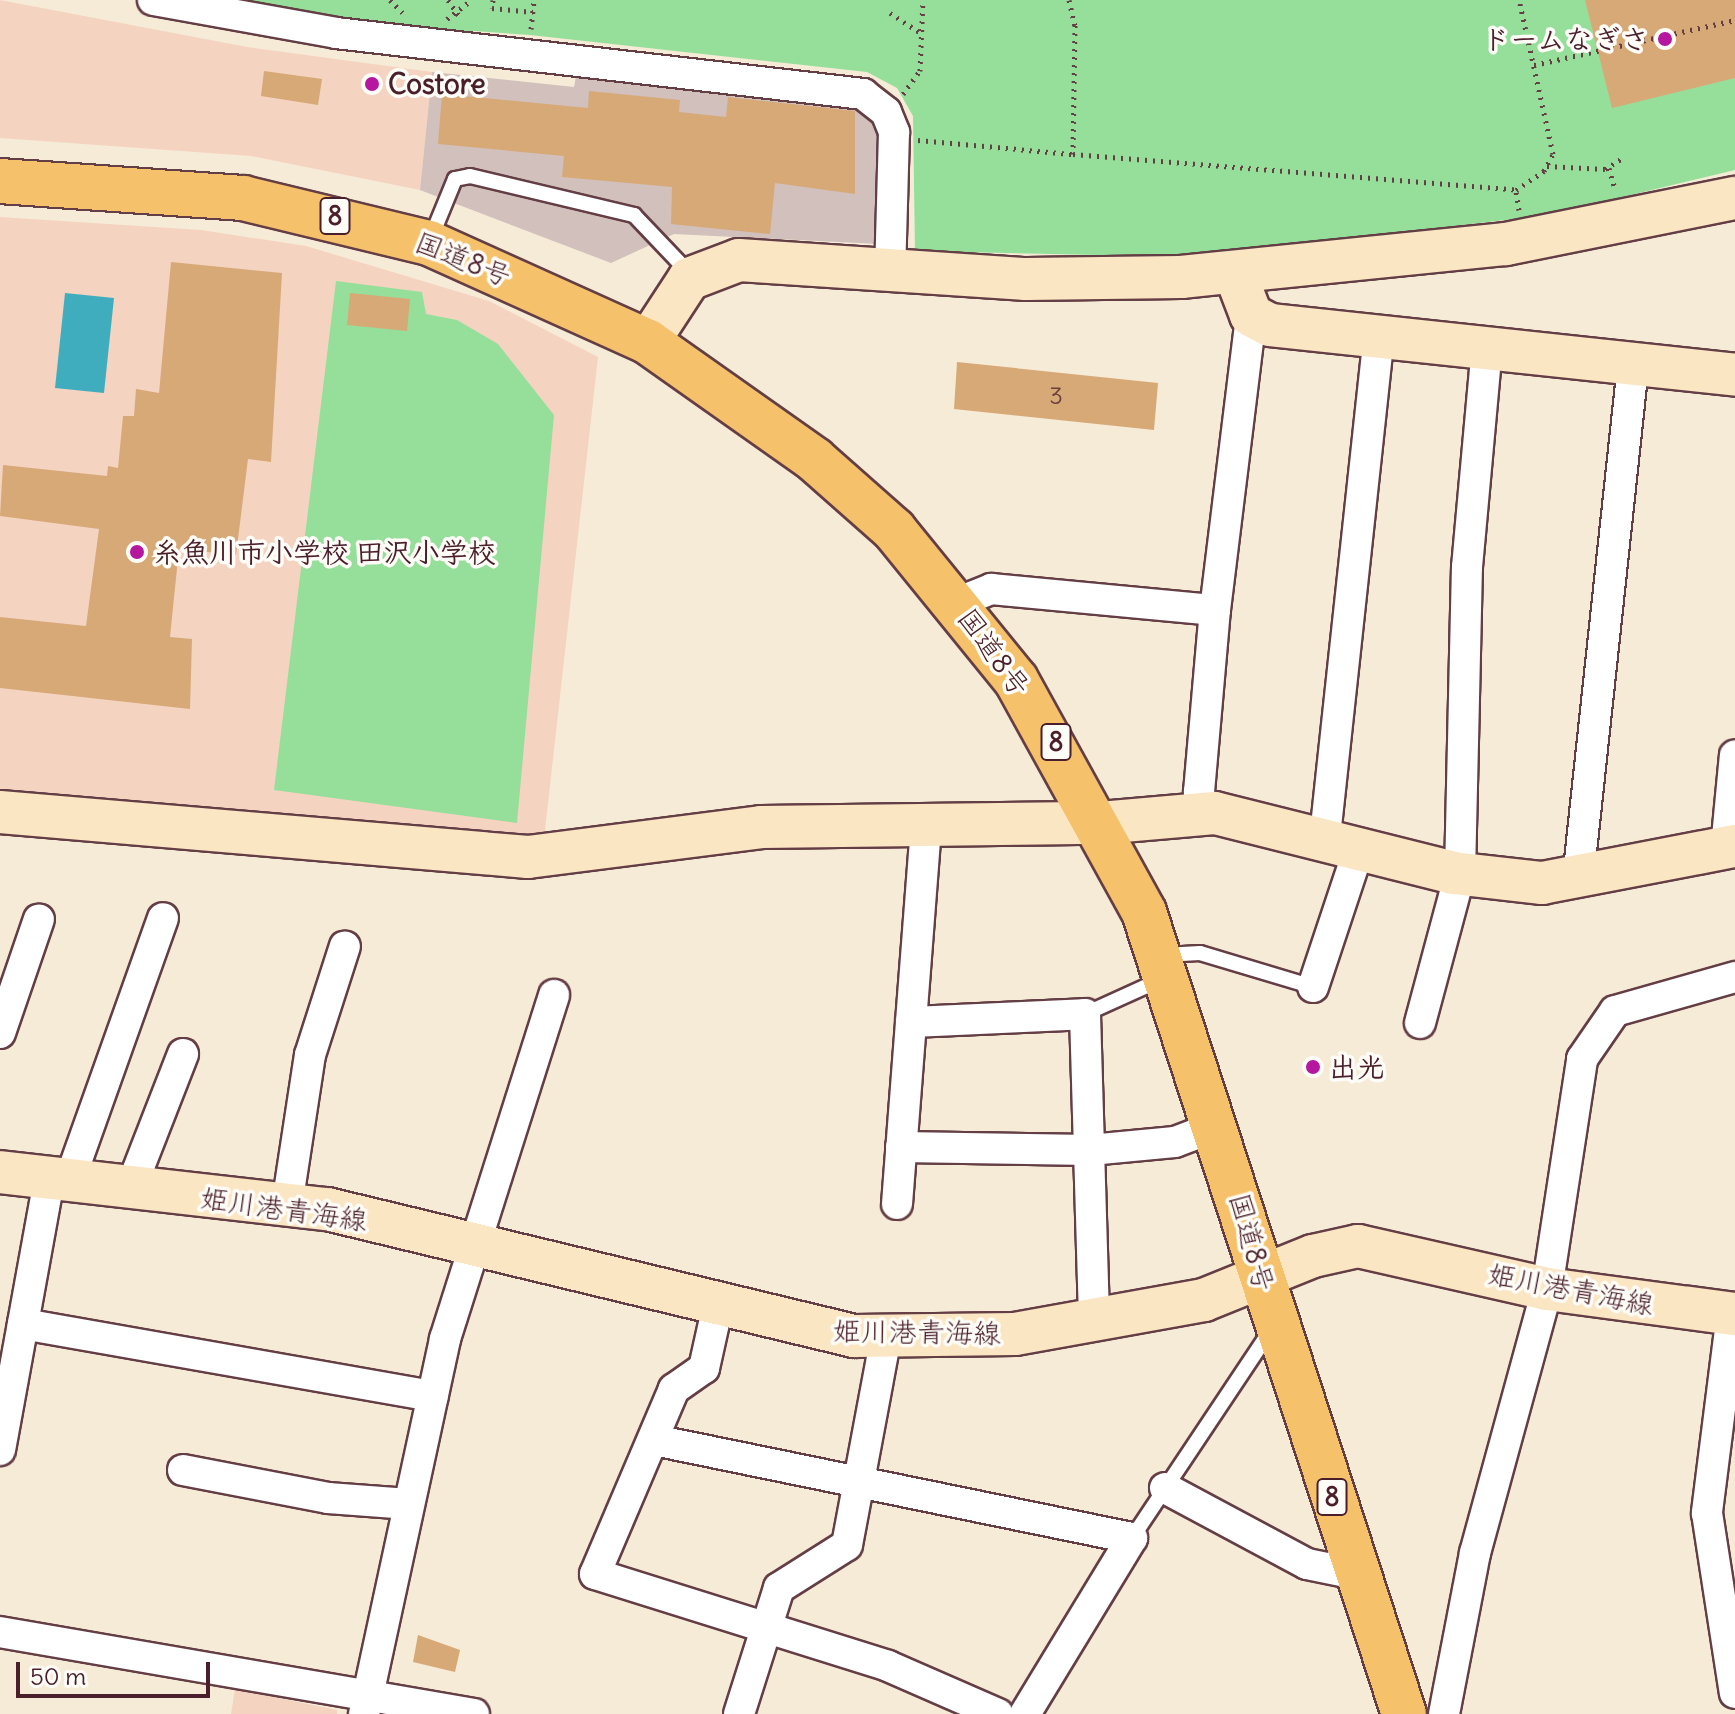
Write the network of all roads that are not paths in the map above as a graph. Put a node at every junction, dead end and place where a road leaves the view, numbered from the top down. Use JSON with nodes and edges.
{"nodes":[{"id":1,"x":153,"y":0,"type":"edge"},
{"id":2,"x":0,"y":181,"type":"edge"},
{"id":3,"x":1735,"y":198,"type":"edge"},
{"id":4,"x":429,"y":243,"type":"junction"},
{"id":5,"x":890,"y":273,"type":"junction"},
{"id":6,"x":1235,"y":273,"type":"junction"},
{"id":7,"x":692,"y":277,"type":"junction"},
{"id":8,"x":1251,"y":315,"type":"junction"},
{"id":9,"x":1379,"y":335,"type":"junction"},
{"id":10,"x":648,"y":342,"type":"junction"},
{"id":11,"x":1487,"y":347,"type":"junction"},
{"id":12,"x":1633,"y":366,"type":"junction"},
{"id":13,"x":1735,"y":375,"type":"edge"},
{"id":14,"x":959,"y":602,"type":"junction"},
{"id":15,"x":1215,"y":610,"type":"junction"},
{"id":16,"x":1735,"y":755,"type":"edge"},
{"id":17,"x":1,"y":814,"type":"edge"},
{"id":18,"x":1204,"y":814,"type":"junction"},
{"id":19,"x":1100,"y":823,"type":"junction"},
{"id":20,"x":926,"y":824,"type":"junction"},
{"id":21,"x":1342,"y":841,"type":"junction"},
{"id":22,"x":1730,"y":847,"type":"edge"},
{"id":23,"x":1460,"y":874,"type":"junction"},
{"id":24,"x":1578,"y":879,"type":"junction"},
{"id":25,"x":163,"y":918,"type":"dead end"},
{"id":26,"x":39,"y":919,"type":"dead end"},
{"id":27,"x":345,"y":946,"type":"dead end"},
{"id":28,"x":1163,"y":966,"type":"junction"},
{"id":29,"x":1735,"y":977,"type":"edge"},
{"id":30,"x":1313,"y":987,"type":"joint"},
{"id":31,"x":554,"y":995,"type":"dead end"},
{"id":32,"x":1085,"y":1014,"type":"junction"},
{"id":33,"x":911,"y":1022,"type":"junction"},
{"id":34,"x":1420,"y":1023,"type":"dead end"},
{"id":35,"x":0,"y":1033,"type":"edge"},
{"id":36,"x":183,"y":1054,"type":"dead end"},
{"id":37,"x":1217,"y":1126,"type":"junction"},
{"id":38,"x":901,"y":1147,"type":"junction"},
{"id":39,"x":1090,"y":1150,"type":"junction"},
{"id":40,"x":0,"y":1172,"type":"edge"},
{"id":41,"x":59,"y":1181,"type":"junction"},
{"id":42,"x":130,"y":1190,"type":"junction"},
{"id":43,"x":897,"y":1204,"type":"dead end"},
{"id":44,"x":287,"y":1205,"type":"junction"},
{"id":45,"x":472,"y":1243,"type":"junction"},
{"id":46,"x":1264,"y":1278,"type":"junction"},
{"id":47,"x":1547,"y":1289,"type":"junction"},
{"id":48,"x":718,"y":1305,"type":"junction"},
{"id":49,"x":1734,"y":1314,"type":"edge"},
{"id":50,"x":1094,"y":1319,"type":"junction"},
{"id":51,"x":23,"y":1324,"type":"junction"},
{"id":52,"x":1275,"y":1325,"type":"junction"},
{"id":53,"x":886,"y":1337,"type":"junction"},
{"id":54,"x":433,"y":1396,"type":"junction"},
{"id":55,"x":654,"y":1440,"type":"junction"},
{"id":56,"x":0,"y":1448,"type":"edge"},
{"id":57,"x":183,"y":1470,"type":"dead end"},
{"id":58,"x":860,"y":1482,"type":"junction"},
{"id":59,"x":1165,"y":1488,"type":"junction"},
{"id":60,"x":409,"y":1504,"type":"junction"},
{"id":61,"x":1132,"y":1538,"type":"junction"},
{"id":62,"x":1361,"y":1575,"type":"junction"},
{"id":63,"x":1726,"y":1576,"type":"edge"},
{"id":64,"x":766,"y":1626,"type":"junction"},
{"id":65,"x":0,"y":1632,"type":"edge"},
{"id":66,"x":1735,"y":1693,"type":"edge"},
{"id":67,"x":366,"y":1704,"type":"edge"},
{"id":68,"x":474,"y":1714,"type":"edge"},
{"id":69,"x":739,"y":1714,"type":"edge"},
{"id":70,"x":998,"y":1714,"type":"edge"},
{"id":71,"x":1025,"y":1714,"type":"edge"},
{"id":72,"x":1404,"y":1714,"type":"edge"},
{"id":73,"x":1444,"y":1714,"type":"edge"}],
"edges":[{"from":1,"to":5,"type":"street"},
{"from":2,"to":4,"type":"highway","name":"国道8号","number":"8"},
{"from":3,"to":6,"type":"street"},
{"from":4,"to":7,"type":"lane"},
{"from":4,"to":10,"type":"highway","name":"国道8号","number":"8"},
{"from":5,"to":6,"type":"street"},
{"from":5,"to":7,"type":"street"},
{"from":6,"to":8,"type":"street"},
{"from":7,"to":10,"type":"street"},
{"from":8,"to":9,"type":"street"},
{"from":8,"to":15,"type":"street"},
{"from":9,"to":11,"type":"street"},
{"from":9,"to":21,"type":"street"},
{"from":10,"to":14,"type":"highway","name":"国道8号","number":"8"},
{"from":11,"to":12,"type":"street"},
{"from":11,"to":23,"type":"street"},
{"from":12,"to":13,"type":"street"},
{"from":12,"to":24,"type":"street"},
{"from":14,"to":15,"type":"street"},
{"from":14,"to":19,"type":"highway","name":"国道8号","number":"8"},
{"from":15,"to":18,"type":"street"},
{"from":16,"to":22,"type":"street"},
{"from":17,"to":20,"type":"street"},
{"from":18,"to":19,"type":"street"},
{"from":18,"to":21,"type":"street"},
{"from":19,"to":20,"type":"street"},
{"from":19,"to":28,"type":"highway","name":"国道8号","number":"8"},
{"from":20,"to":33,"type":"street"},
{"from":21,"to":23,"type":"street"},
{"from":21,"to":30,"type":"street"},
{"from":22,"to":24,"type":"street"},
{"from":23,"to":24,"type":"street"},
{"from":23,"to":34,"type":"street"},
{"from":25,"to":41,"type":"street"},
{"from":26,"to":35,"type":"street"},
{"from":27,"to":44,"type":"street"},
{"from":28,"to":30,"type":"lane"},
{"from":28,"to":32,"type":"lane"},
{"from":28,"to":37,"type":"highway","name":"国道8号","number":"8"},
{"from":29,"to":47,"type":"street"},
{"from":31,"to":45,"type":"street"},
{"from":32,"to":33,"type":"street"},
{"from":32,"to":39,"type":"street"},
{"from":33,"to":38,"type":"street"},
{"from":36,"to":42,"type":"street"},
{"from":37,"to":39,"type":"street"},
{"from":37,"to":46,"type":"highway","name":"国道8号","number":"8"},
{"from":38,"to":39,"type":"street"},
{"from":38,"to":43,"type":"street"},
{"from":39,"to":50,"type":"street"},
{"from":40,"to":41,"type":"street","name":"姫川港青海線"},
{"from":41,"to":42,"type":"street","name":"姫川港青海線"},
{"from":41,"to":51,"type":"street"},
{"from":42,"to":44,"type":"street","name":"姫川港青海線"},
{"from":44,"to":45,"type":"street","name":"姫川港青海線"},
{"from":45,"to":48,"type":"street","name":"姫川港青海線"},
{"from":45,"to":54,"type":"street"},
{"from":46,"to":47,"type":"street","name":"姫川港青海線"},
{"from":46,"to":50,"type":"street","name":"姫川港青海線"},
{"from":46,"to":52,"type":"highway","name":"国道8号","number":"8"},
{"from":47,"to":49,"type":"street","name":"姫川港青海線"},
{"from":47,"to":73,"type":"street"},
{"from":48,"to":53,"type":"street","name":"姫川港青海線"},
{"from":48,"to":55,"type":"street"},
{"from":49,"to":63,"type":"street"},
{"from":50,"to":53,"type":"street","name":"姫川港青海線"},
{"from":51,"to":54,"type":"street"},
{"from":51,"to":56,"type":"street"},
{"from":52,"to":59,"type":"lane"},
{"from":52,"to":62,"type":"highway","name":"国道8号","number":"8"},
{"from":53,"to":58,"type":"street"},
{"from":54,"to":60,"type":"street"},
{"from":55,"to":58,"type":"street"},
{"from":55,"to":64,"type":"street"},
{"from":57,"to":60,"type":"street"},
{"from":58,"to":61,"type":"street"},
{"from":58,"to":64,"type":"street"},
{"from":59,"to":61,"type":"lane"},
{"from":59,"to":62,"type":"street"},
{"from":60,"to":67,"type":"street"},
{"from":61,"to":71,"type":"street"},
{"from":62,"to":72,"type":"highway","name":"国道8号","number":"8"},
{"from":63,"to":66,"type":"street"},
{"from":64,"to":69,"type":"street"},
{"from":64,"to":70,"type":"street"},
{"from":65,"to":67,"type":"street"},
{"from":67,"to":68,"type":"street"}]}
